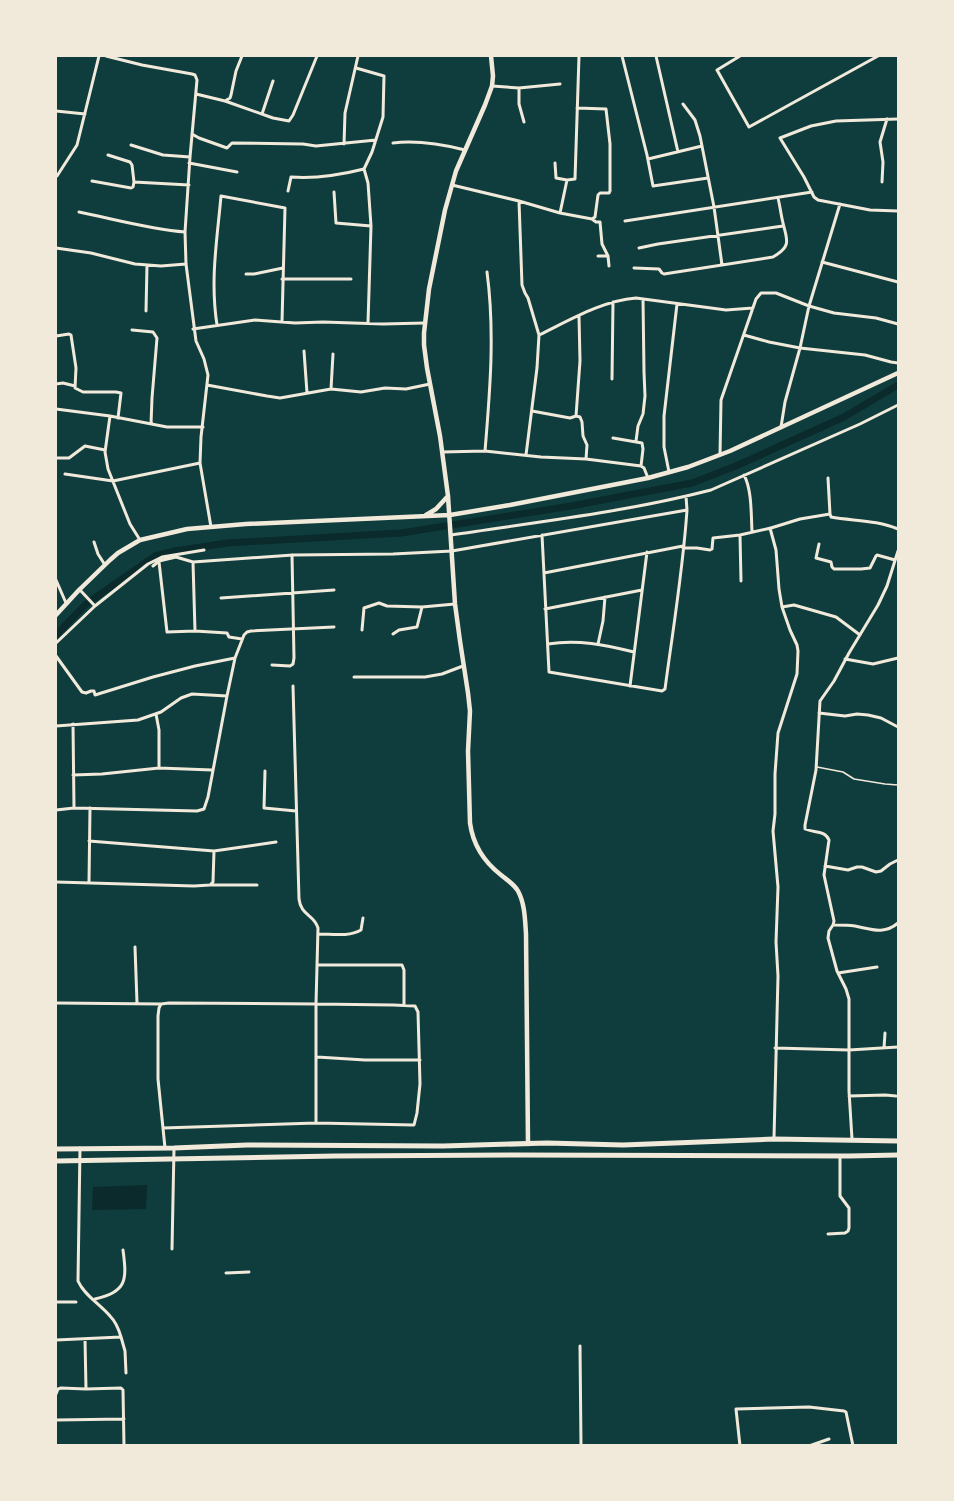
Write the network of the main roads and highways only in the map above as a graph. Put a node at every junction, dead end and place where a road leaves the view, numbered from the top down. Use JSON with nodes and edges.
{"nodes":[{"id":1,"x":491,"y":56,"type":"edge"},
{"id":2,"x":898,"y":373,"type":"edge"},
{"id":3,"x":448,"y":496,"type":"junction"},
{"id":4,"x":424,"y":516,"type":"junction"},
{"id":5,"x":450,"y":516,"type":"junction"},
{"id":6,"x":56,"y":615,"type":"edge"},
{"id":7,"x":898,"y":1141,"type":"edge"},
{"id":8,"x":528,"y":1144,"type":"junction"},
{"id":9,"x":311,"y":1145,"type":"junction"},
{"id":10,"x":56,"y":1149,"type":"edge"},
{"id":11,"x":898,"y":1155,"type":"edge"},
{"id":12,"x":311,"y":1157,"type":"junction"},
{"id":13,"x":56,"y":1161,"type":"edge"}],
"edges":[{"from":1,"to":3,"type":"main road"},
{"from":2,"to":5,"type":"main road"},
{"from":3,"to":4,"type":"main road"},
{"from":3,"to":5,"type":"main road"},
{"from":4,"to":5,"type":"main road"},
{"from":4,"to":6,"type":"main road"},
{"from":5,"to":8,"type":"main road"},
{"from":7,"to":8,"type":"highway"},
{"from":8,"to":9,"type":"highway"},
{"from":9,"to":10,"type":"highway"},
{"from":9,"to":12,"type":"highway"},
{"from":11,"to":12,"type":"highway"},
{"from":12,"to":13,"type":"highway"}]}
